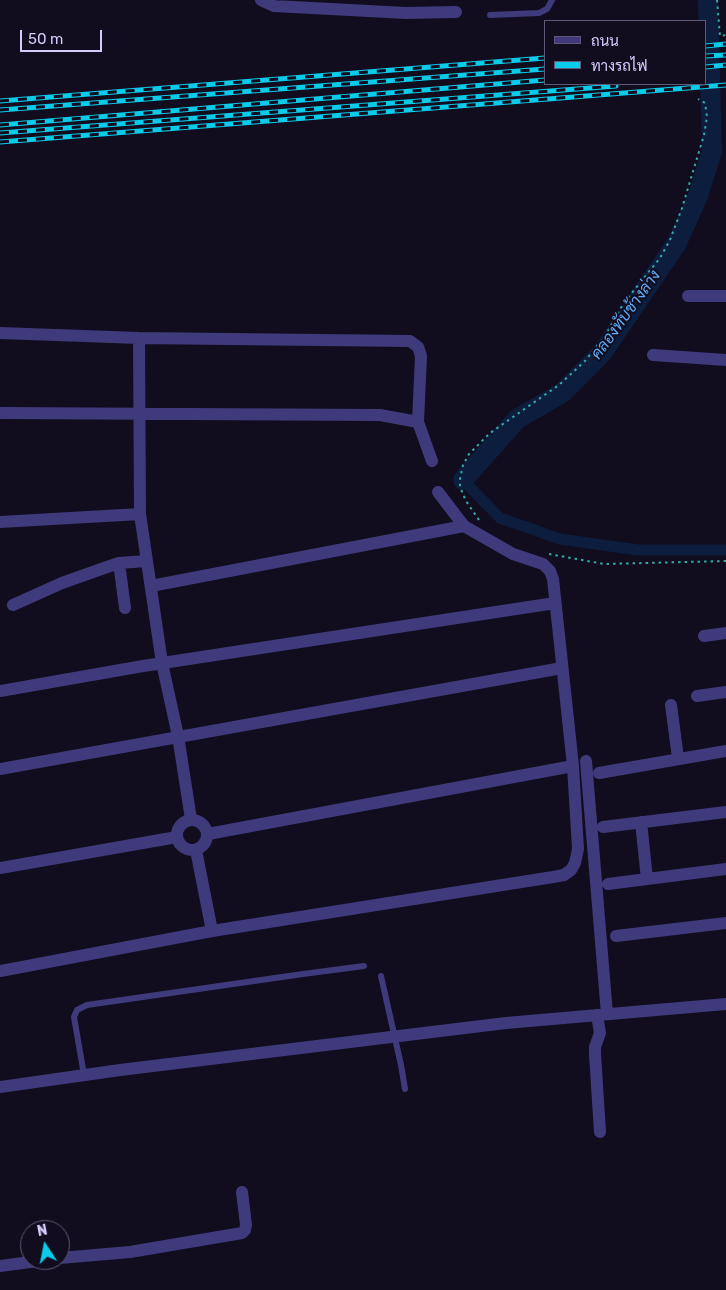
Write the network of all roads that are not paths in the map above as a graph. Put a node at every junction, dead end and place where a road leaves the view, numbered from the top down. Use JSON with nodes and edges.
{"nodes":[{"id":1,"x":261,"y":0,"type":"edge"},
{"id":2,"x":552,"y":0,"type":"edge"},
{"id":3,"x":456,"y":12,"type":"dead end"},
{"id":4,"x":490,"y":15,"type":"dead end"},
{"id":5,"x":688,"y":296,"type":"dead end"},
{"id":6,"x":726,"y":296,"type":"edge"},
{"id":7,"x":0,"y":333,"type":"edge"},
{"id":8,"x":139,"y":338,"type":"junction"},
{"id":9,"x":653,"y":355,"type":"dead end"},
{"id":10,"x":726,"y":360,"type":"edge"},
{"id":11,"x":0,"y":413,"type":"edge"},
{"id":12,"x":140,"y":414,"type":"junction"},
{"id":13,"x":418,"y":422,"type":"junction"},
{"id":14,"x":432,"y":461,"type":"dead end"},
{"id":15,"x":438,"y":492,"type":"dead end"},
{"id":16,"x":140,"y":514,"type":"junction"},
{"id":17,"x":0,"y":522,"type":"edge"},
{"id":18,"x":464,"y":526,"type":"junction"},
{"id":19,"x":147,"y":561,"type":"junction"},
{"id":20,"x":119,"y":564,"type":"junction"},
{"id":21,"x":150,"y":586,"type":"junction"},
{"id":22,"x":555,"y":603,"type":"junction"},
{"id":23,"x":13,"y":606,"type":"dead end"},
{"id":24,"x":125,"y":608,"type":"dead end"},
{"id":25,"x":726,"y":633,"type":"edge"},
{"id":26,"x":704,"y":636,"type":"dead end"},
{"id":27,"x":162,"y":663,"type":"junction"},
{"id":28,"x":562,"y":668,"type":"junction"},
{"id":29,"x":0,"y":691,"type":"edge"},
{"id":30,"x":726,"y":692,"type":"edge"},
{"id":31,"x":696,"y":696,"type":"dead end"},
{"id":32,"x":671,"y":705,"type":"dead end"},
{"id":33,"x":178,"y":736,"type":"junction"},
{"id":34,"x":726,"y":751,"type":"edge"},
{"id":35,"x":678,"y":758,"type":"junction"},
{"id":36,"x":586,"y":761,"type":"dead end"},
{"id":37,"x":573,"y":766,"type":"junction"},
{"id":38,"x":0,"y":769,"type":"edge"},
{"id":39,"x":599,"y":773,"type":"dead end"},
{"id":40,"x":726,"y":812,"type":"edge"},
{"id":41,"x":191,"y":819,"type":"junction"},
{"id":42,"x":641,"y":822,"type":"junction"},
{"id":43,"x":603,"y":827,"type":"dead end"},
{"id":44,"x":208,"y":834,"type":"junction"},
{"id":45,"x":177,"y":837,"type":"junction"},
{"id":46,"x":196,"y":850,"type":"junction"},
{"id":47,"x":0,"y":868,"type":"edge"},
{"id":48,"x":726,"y":869,"type":"edge"},
{"id":49,"x":647,"y":879,"type":"junction"},
{"id":50,"x":608,"y":884,"type":"dead end"},
{"id":51,"x":726,"y":922,"type":"edge"},
{"id":52,"x":212,"y":931,"type":"junction"},
{"id":53,"x":616,"y":936,"type":"dead end"},
{"id":54,"x":364,"y":966,"type":"dead end"},
{"id":55,"x":0,"y":971,"type":"edge"},
{"id":56,"x":380,"y":976,"type":"dead end"},
{"id":57,"x":726,"y":1004,"type":"edge"},
{"id":58,"x":602,"y":1015,"type":"junction"},
{"id":59,"x":394,"y":1037,"type":"junction"},
{"id":60,"x":84,"y":1076,"type":"junction"},
{"id":61,"x":0,"y":1087,"type":"edge"},
{"id":62,"x":405,"y":1089,"type":"dead end"},
{"id":63,"x":600,"y":1132,"type":"dead end"},
{"id":64,"x":242,"y":1192,"type":"dead end"},
{"id":65,"x":70,"y":1257,"type":"edge"},
{"id":66,"x":20,"y":1263,"type":"edge"},
{"id":67,"x":0,"y":1266,"type":"edge"}],
"edges":[{"from":1,"to":3,"type":"street"},
{"from":2,"to":4,"type":"lane"},
{"from":5,"to":6,"type":"street"},
{"from":7,"to":8,"type":"street"},
{"from":8,"to":12,"type":"street"},
{"from":8,"to":13,"type":"street"},
{"from":9,"to":10,"type":"street"},
{"from":11,"to":12,"type":"street"},
{"from":12,"to":13,"type":"street"},
{"from":12,"to":16,"type":"street"},
{"from":13,"to":14,"type":"street"},
{"from":15,"to":18,"type":"street"},
{"from":16,"to":17,"type":"street"},
{"from":16,"to":19,"type":"street"},
{"from":18,"to":21,"type":"street"},
{"from":18,"to":22,"type":"street"},
{"from":19,"to":20,"type":"street"},
{"from":19,"to":21,"type":"street"},
{"from":20,"to":23,"type":"street"},
{"from":20,"to":24,"type":"street"},
{"from":21,"to":27,"type":"street"},
{"from":22,"to":27,"type":"street"},
{"from":22,"to":28,"type":"street"},
{"from":25,"to":26,"type":"street"},
{"from":27,"to":29,"type":"street"},
{"from":27,"to":33,"type":"street"},
{"from":28,"to":33,"type":"street"},
{"from":28,"to":37,"type":"street"},
{"from":30,"to":31,"type":"street"},
{"from":32,"to":35,"type":"street"},
{"from":33,"to":38,"type":"street"},
{"from":33,"to":41,"type":"street"},
{"from":34,"to":35,"type":"street"},
{"from":35,"to":39,"type":"street"},
{"from":36,"to":58,"type":"street"},
{"from":37,"to":44,"type":"street"},
{"from":37,"to":52,"type":"street"},
{"from":40,"to":42,"type":"street"},
{"from":41,"to":44,"type":"street"},
{"from":41,"to":45,"type":"street"},
{"from":42,"to":43,"type":"street"},
{"from":42,"to":49,"type":"street"},
{"from":44,"to":46,"type":"street"},
{"from":45,"to":46,"type":"street"},
{"from":45,"to":47,"type":"street"},
{"from":46,"to":52,"type":"street"},
{"from":48,"to":49,"type":"street"},
{"from":49,"to":50,"type":"street"},
{"from":51,"to":53,"type":"street"},
{"from":52,"to":55,"type":"street"},
{"from":54,"to":60,"type":"lane"},
{"from":56,"to":59,"type":"lane"},
{"from":57,"to":58,"type":"street"},
{"from":58,"to":59,"type":"street"},
{"from":58,"to":63,"type":"street"},
{"from":59,"to":60,"type":"street"},
{"from":59,"to":62,"type":"lane"},
{"from":60,"to":61,"type":"street"},
{"from":64,"to":65,"type":"street"},
{"from":66,"to":67,"type":"street"}]}
